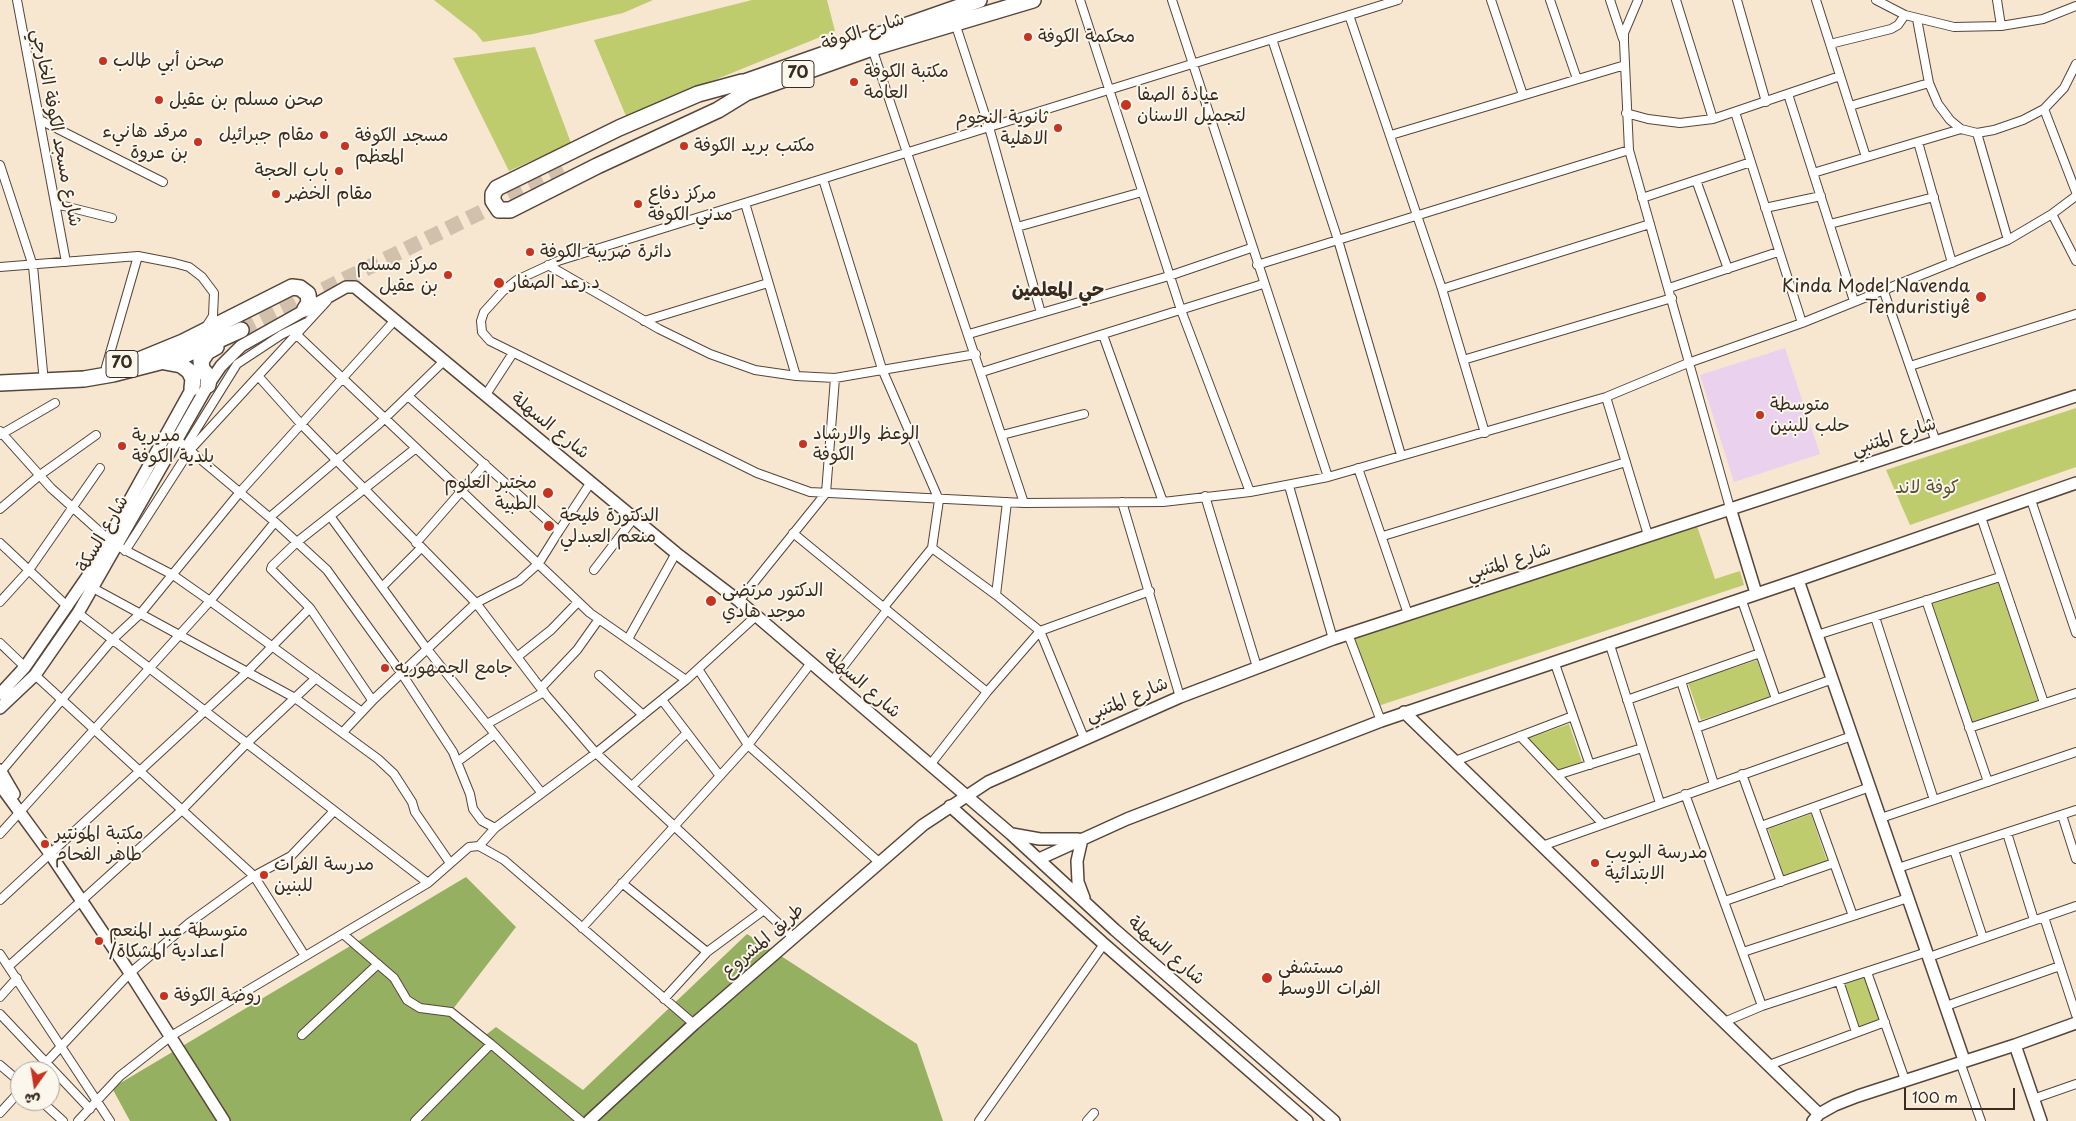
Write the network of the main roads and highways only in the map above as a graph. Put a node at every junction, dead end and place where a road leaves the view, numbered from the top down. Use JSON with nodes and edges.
{"nodes":[{"id":1,"x":979,"y":0,"type":"edge"},
{"id":2,"x":1029,"y":0,"type":"edge"},
{"id":3,"x":998,"y":5,"type":"edge"},
{"id":4,"x":745,"y":86,"type":"junction"},
{"id":5,"x":568,"y":165,"type":"tunnel mouth"},
{"id":6,"x":307,"y":315,"type":"road end"},
{"id":7,"x":238,"y":329,"type":"junction"},
{"id":8,"x":140,"y":360,"type":"junction"},
{"id":9,"x":165,"y":362,"type":"junction"},
{"id":10,"x":0,"y":374,"type":"edge"},
{"id":11,"x":0,"y":383,"type":"edge"},
{"id":12,"x":208,"y":385,"type":"road end"},
{"id":13,"x":192,"y":388,"type":"road end"}],
"edges":[{"from":1,"to":4,"type":"highway","name":"شارع الكوفة","number":"70"},
{"from":2,"to":3,"type":"highway","name":"شارع الكوفة","number":"70"},
{"from":3,"to":4,"type":"highway","name":"شارع الكوفة","number":"70"},
{"from":4,"to":4,"type":"highway"},
{"from":4,"to":5,"type":"highway","name":"شارع الكوفة","number":"70"},
{"from":6,"to":8,"type":"highway"},
{"from":7,"to":8,"type":"highway","number":"70"},
{"from":7,"to":9,"type":"highway","number":"70"},
{"from":7,"to":12,"type":"highway"},
{"from":8,"to":10,"type":"highway","number":"70"},
{"from":9,"to":11,"type":"highway","number":"70"},
{"from":9,"to":13,"type":"highway"}]}
